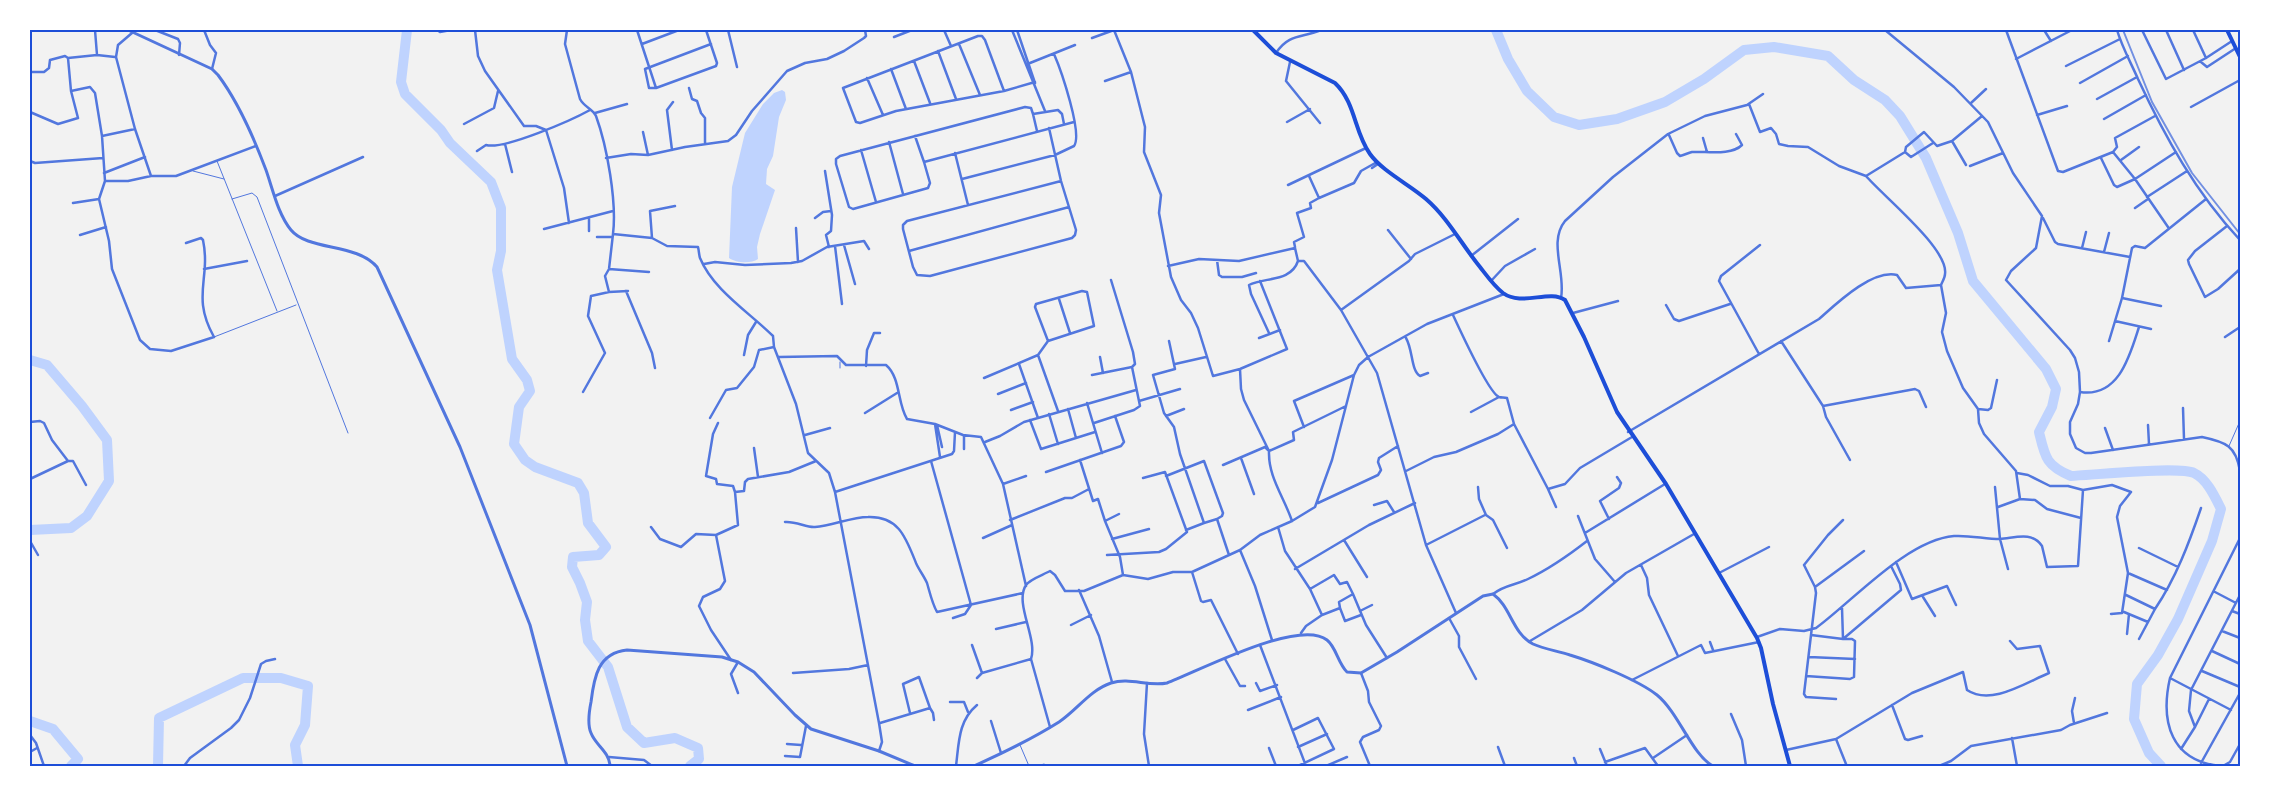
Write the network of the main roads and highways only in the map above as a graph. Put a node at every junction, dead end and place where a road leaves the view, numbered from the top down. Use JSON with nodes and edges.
{"nodes":[{"id":1,"x":1253,"y":30,"type":"edge"},
{"id":2,"x":2227,"y":30,"type":"edge"},
{"id":3,"x":2240,"y":57,"type":"edge"},
{"id":4,"x":1790,"y":766,"type":"edge"}],
"edges":[{"from":1,"to":4,"type":"main road"},
{"from":2,"to":3,"type":"main road"}]}
